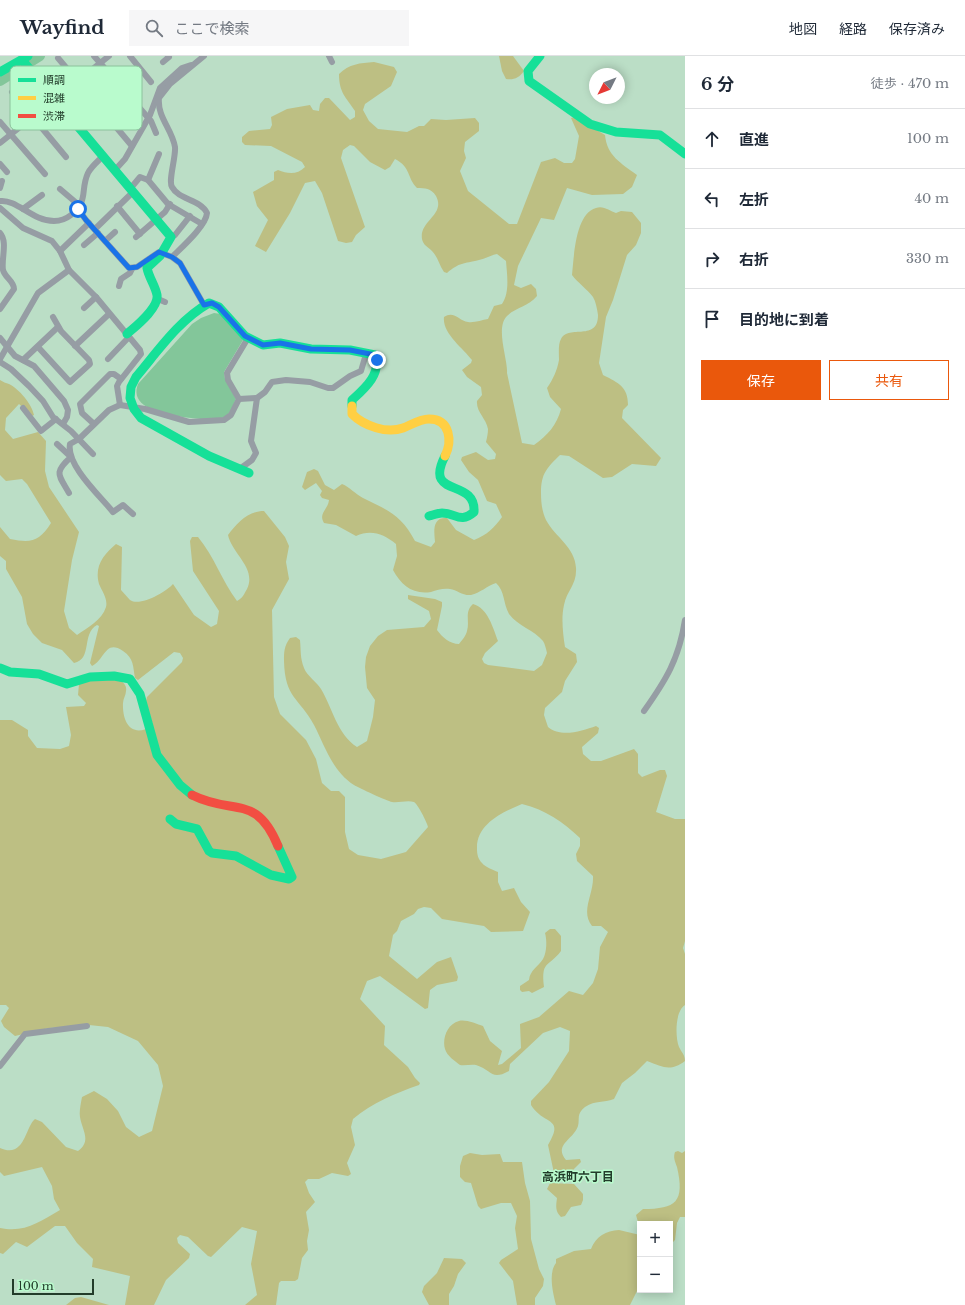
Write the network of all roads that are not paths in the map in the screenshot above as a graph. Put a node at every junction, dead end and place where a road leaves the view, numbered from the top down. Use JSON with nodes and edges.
{"nodes":[{"id":1,"x":94,"y":56,"type":"edge"},
{"id":2,"x":109,"y":56,"type":"edge"},
{"id":3,"x":130,"y":56,"type":"edge"},
{"id":4,"x":168,"y":56,"type":"edge"},
{"id":5,"x":204,"y":56,"type":"edge"},
{"id":6,"x":329,"y":56,"type":"edge"},
{"id":7,"x":540,"y":56,"type":"edge"},
{"id":8,"x":58,"y":58,"type":"dead end"},
{"id":9,"x":25,"y":61,"type":"edge"},
{"id":10,"x":163,"y":62,"type":"dead end"},
{"id":11,"x":332,"y":62,"type":"dead end"},
{"id":12,"x":100,"y":63,"type":"junction"},
{"id":13,"x":192,"y":65,"type":"junction"},
{"id":14,"x":14,"y":66,"type":"edge"},
{"id":15,"x":65,"y":66,"type":"edge"},
{"id":16,"x":96,"y":66,"type":"edge"},
{"id":17,"x":103,"y":66,"type":"edge"},
{"id":18,"x":138,"y":66,"type":"edge"},
{"id":19,"x":10,"y":68,"type":"edge"},
{"id":20,"x":142,"y":71,"type":"edge"},
{"id":21,"x":0,"y":72,"type":"edge"},
{"id":22,"x":151,"y":82,"type":"dead end"},
{"id":23,"x":142,"y":111,"type":"edge"},
{"id":24,"x":148,"y":118,"type":"junction"},
{"id":25,"x":0,"y":122,"type":"edge"},
{"id":26,"x":142,"y":128,"type":"edge"},
{"id":27,"x":16,"y":130,"type":"edge"},
{"id":28,"x":43,"y":130,"type":"edge"},
{"id":29,"x":82,"y":130,"type":"edge"},
{"id":30,"x":119,"y":130,"type":"edge"},
{"id":31,"x":141,"y":130,"type":"edge"},
{"id":32,"x":156,"y":133,"type":"dead end"},
{"id":33,"x":11,"y":134,"type":"junction"},
{"id":34,"x":0,"y":143,"type":"edge"},
{"id":35,"x":132,"y":146,"type":"junction"},
{"id":36,"x":159,"y":154,"type":"dead end"},
{"id":37,"x":685,"y":154,"type":"edge"},
{"id":38,"x":66,"y":157,"type":"dead end"},
{"id":39,"x":102,"y":157,"type":"junction"},
{"id":40,"x":0,"y":164,"type":"edge"},
{"id":41,"x":115,"y":170,"type":"junction"},
{"id":42,"x":7,"y":172,"type":"dead end"},
{"id":43,"x":45,"y":174,"type":"dead end"},
{"id":44,"x":148,"y":180,"type":"junction"},
{"id":45,"x":2,"y":181,"type":"dead end"},
{"id":46,"x":0,"y":188,"type":"edge"},
{"id":47,"x":60,"y":189,"type":"dead end"},
{"id":48,"x":131,"y":190,"type":"junction"},
{"id":49,"x":42,"y":195,"type":"dead end"},
{"id":50,"x":0,"y":201,"type":"edge"},
{"id":51,"x":170,"y":204,"type":"junction"},
{"id":52,"x":117,"y":206,"type":"junction"},
{"id":53,"x":0,"y":208,"type":"edge"},
{"id":54,"x":79,"y":208,"type":"junction"},
{"id":55,"x":23,"y":209,"type":"junction"},
{"id":56,"x":190,"y":216,"type":"junction"},
{"id":57,"x":157,"y":220,"type":"junction"},
{"id":58,"x":89,"y":223,"type":"junction"},
{"id":59,"x":202,"y":224,"type":"junction"},
{"id":60,"x":97,"y":231,"type":"junction"},
{"id":61,"x":115,"y":232,"type":"dead end"},
{"id":62,"x":0,"y":233,"type":"edge"},
{"id":63,"x":170,"y":237,"type":"junction"},
{"id":64,"x":105,"y":241,"type":"junction"},
{"id":65,"x":84,"y":245,"type":"dead end"},
{"id":66,"x":60,"y":251,"type":"junction"},
{"id":67,"x":162,"y":253,"type":"junction"},
{"id":68,"x":172,"y":257,"type":"junction"},
{"id":69,"x":132,"y":269,"type":"junction"},
{"id":70,"x":69,"y":270,"type":"junction"},
{"id":71,"x":119,"y":286,"type":"dead end"},
{"id":72,"x":96,"y":297,"type":"junction"},
{"id":73,"x":204,"y":305,"type":"junction"},
{"id":74,"x":0,"y":308,"type":"edge"},
{"id":75,"x":84,"y":309,"type":"dead end"},
{"id":76,"x":109,"y":314,"type":"junction"},
{"id":77,"x":53,"y":317,"type":"dead end"},
{"id":78,"x":58,"y":327,"type":"junction"},
{"id":79,"x":128,"y":336,"type":"junction"},
{"id":80,"x":0,"y":338,"type":"edge"},
{"id":81,"x":248,"y":338,"type":"junction"},
{"id":82,"x":7,"y":346,"type":"junction"},
{"id":83,"x":75,"y":346,"type":"junction"},
{"id":84,"x":38,"y":347,"type":"junction"},
{"id":85,"x":366,"y":354,"type":"junction"},
{"id":86,"x":95,"y":355,"type":"dead end"},
{"id":87,"x":0,"y":359,"type":"edge"},
{"id":88,"x":108,"y":359,"type":"dead end"},
{"id":89,"x":23,"y":360,"type":"junction"},
{"id":90,"x":89,"y":360,"type":"junction"},
{"id":91,"x":0,"y":362,"type":"edge"},
{"id":92,"x":121,"y":379,"type":"junction"},
{"id":93,"x":257,"y":398,"type":"junction"},
{"id":94,"x":240,"y":399,"type":"junction"},
{"id":95,"x":120,"y":405,"type":"junction"},
{"id":96,"x":23,"y":408,"type":"dead end"},
{"id":97,"x":134,"y":408,"type":"junction"},
{"id":98,"x":56,"y":419,"type":"junction"},
{"id":99,"x":63,"y":424,"type":"junction"},
{"id":100,"x":94,"y":424,"type":"junction"},
{"id":101,"x":79,"y":439,"type":"junction"},
{"id":102,"x":57,"y":444,"type":"dead end"},
{"id":103,"x":93,"y":454,"type":"dead end"},
{"id":104,"x":71,"y":457,"type":"junction"},
{"id":105,"x":241,"y":468,"type":"junction"},
{"id":106,"x":249,"y":473,"type":"dead end"},
{"id":107,"x":69,"y":494,"type":"dead end"},
{"id":108,"x":133,"y":514,"type":"dead end"},
{"id":109,"x":429,"y":516,"type":"dead end"},
{"id":110,"x":685,"y":620,"type":"edge"},
{"id":111,"x":0,"y":668,"type":"edge"},
{"id":112,"x":644,"y":711,"type":"dead end"},
{"id":113,"x":170,"y":819,"type":"dead end"},
{"id":114,"x":87,"y":1026,"type":"dead end"},
{"id":115,"x":0,"y":1066,"type":"edge"}],
"edges":[{"from":1,"to":12,"type":"street"},
{"from":2,"to":12,"type":"street"},
{"from":3,"to":18,"type":"street"},
{"from":4,"to":10,"type":"street"},
{"from":5,"to":13,"type":"street"},
{"from":6,"to":11,"type":"street"},
{"from":7,"to":37,"type":"street"},
{"from":8,"to":15,"type":"street"},
{"from":9,"to":14,"type":"street"},
{"from":12,"to":16,"type":"street"},
{"from":12,"to":17,"type":"street"},
{"from":13,"to":24,"type":"street"},
{"from":13,"to":59,"type":"street"},
{"from":19,"to":21,"type":"street"},
{"from":20,"to":22,"type":"street"},
{"from":23,"to":24,"type":"street"},
{"from":24,"to":26,"type":"street"},
{"from":24,"to":32,"type":"street"},
{"from":25,"to":33,"type":"street"},
{"from":27,"to":33,"type":"street"},
{"from":28,"to":38,"type":"street"},
{"from":29,"to":39,"type":"street"},
{"from":30,"to":35,"type":"street"},
{"from":31,"to":35,"type":"street"},
{"from":33,"to":34,"type":"street"},
{"from":33,"to":43,"type":"street"},
{"from":35,"to":41,"type":"street"},
{"from":36,"to":44,"type":"street"},
{"from":39,"to":41,"type":"street"},
{"from":39,"to":54,"type":"street"},
{"from":40,"to":42,"type":"street"},
{"from":41,"to":48,"type":"street"},
{"from":44,"to":48,"type":"street"},
{"from":44,"to":51,"type":"street"},
{"from":45,"to":46,"type":"street"},
{"from":47,"to":54,"type":"street"},
{"from":48,"to":52,"type":"street"},
{"from":48,"to":57,"type":"street"},
{"from":49,"to":55,"type":"street"},
{"from":50,"to":55,"type":"street"},
{"from":51,"to":56,"type":"street"},
{"from":51,"to":57,"type":"street"},
{"from":52,"to":57,"type":"street"},
{"from":52,"to":60,"type":"street"},
{"from":53,"to":66,"type":"street"},
{"from":54,"to":55,"type":"street"},
{"from":54,"to":58,"type":"street"},
{"from":56,"to":59,"type":"street"},
{"from":56,"to":63,"type":"street"},
{"from":57,"to":63,"type":"street"},
{"from":58,"to":60,"type":"street"},
{"from":58,"to":66,"type":"street"},
{"from":59,"to":68,"type":"street"},
{"from":60,"to":64,"type":"street"},
{"from":60,"to":65,"type":"street"},
{"from":61,"to":64,"type":"street"},
{"from":62,"to":74,"type":"street"},
{"from":63,"to":67,"type":"street"},
{"from":64,"to":69,"type":"street"},
{"from":66,"to":70,"type":"street"},
{"from":67,"to":68,"type":"street"},
{"from":67,"to":69,"type":"street"},
{"from":67,"to":79,"type":"street"},
{"from":68,"to":73,"type":"street"},
{"from":69,"to":71,"type":"street"},
{"from":70,"to":72,"type":"street"},
{"from":70,"to":82,"type":"street"},
{"from":72,"to":75,"type":"street"},
{"from":72,"to":76,"type":"street"},
{"from":73,"to":81,"type":"street"},
{"from":73,"to":97,"type":"street"},
{"from":76,"to":79,"type":"street"},
{"from":76,"to":83,"type":"street"},
{"from":77,"to":78,"type":"street"},
{"from":78,"to":83,"type":"street"},
{"from":78,"to":84,"type":"street"},
{"from":79,"to":88,"type":"street"},
{"from":79,"to":92,"type":"street"},
{"from":80,"to":82,"type":"street"},
{"from":81,"to":85,"type":"street"},
{"from":81,"to":94,"type":"street"},
{"from":82,"to":87,"type":"street"},
{"from":82,"to":89,"type":"street"},
{"from":83,"to":90,"type":"street"},
{"from":84,"to":89,"type":"street"},
{"from":84,"to":90,"type":"street"},
{"from":85,"to":93,"type":"street"},
{"from":85,"to":109,"type":"street"},
{"from":86,"to":90,"type":"street"},
{"from":89,"to":99,"type":"street"},
{"from":91,"to":98,"type":"street"},
{"from":92,"to":95,"type":"street"},
{"from":92,"to":100,"type":"street"},
{"from":93,"to":94,"type":"street"},
{"from":93,"to":105,"type":"street"},
{"from":94,"to":97,"type":"street"},
{"from":95,"to":97,"type":"street"},
{"from":95,"to":100,"type":"street"},
{"from":96,"to":98,"type":"street"},
{"from":97,"to":105,"type":"street"},
{"from":98,"to":99,"type":"street"},
{"from":99,"to":101,"type":"street"},
{"from":100,"to":101,"type":"street"},
{"from":101,"to":103,"type":"street"},
{"from":101,"to":104,"type":"street"},
{"from":102,"to":104,"type":"street"},
{"from":104,"to":107,"type":"street"},
{"from":104,"to":108,"type":"street"},
{"from":105,"to":106,"type":"street"},
{"from":110,"to":112,"type":"street"},
{"from":111,"to":113,"type":"street"},
{"from":114,"to":115,"type":"street"}]}
